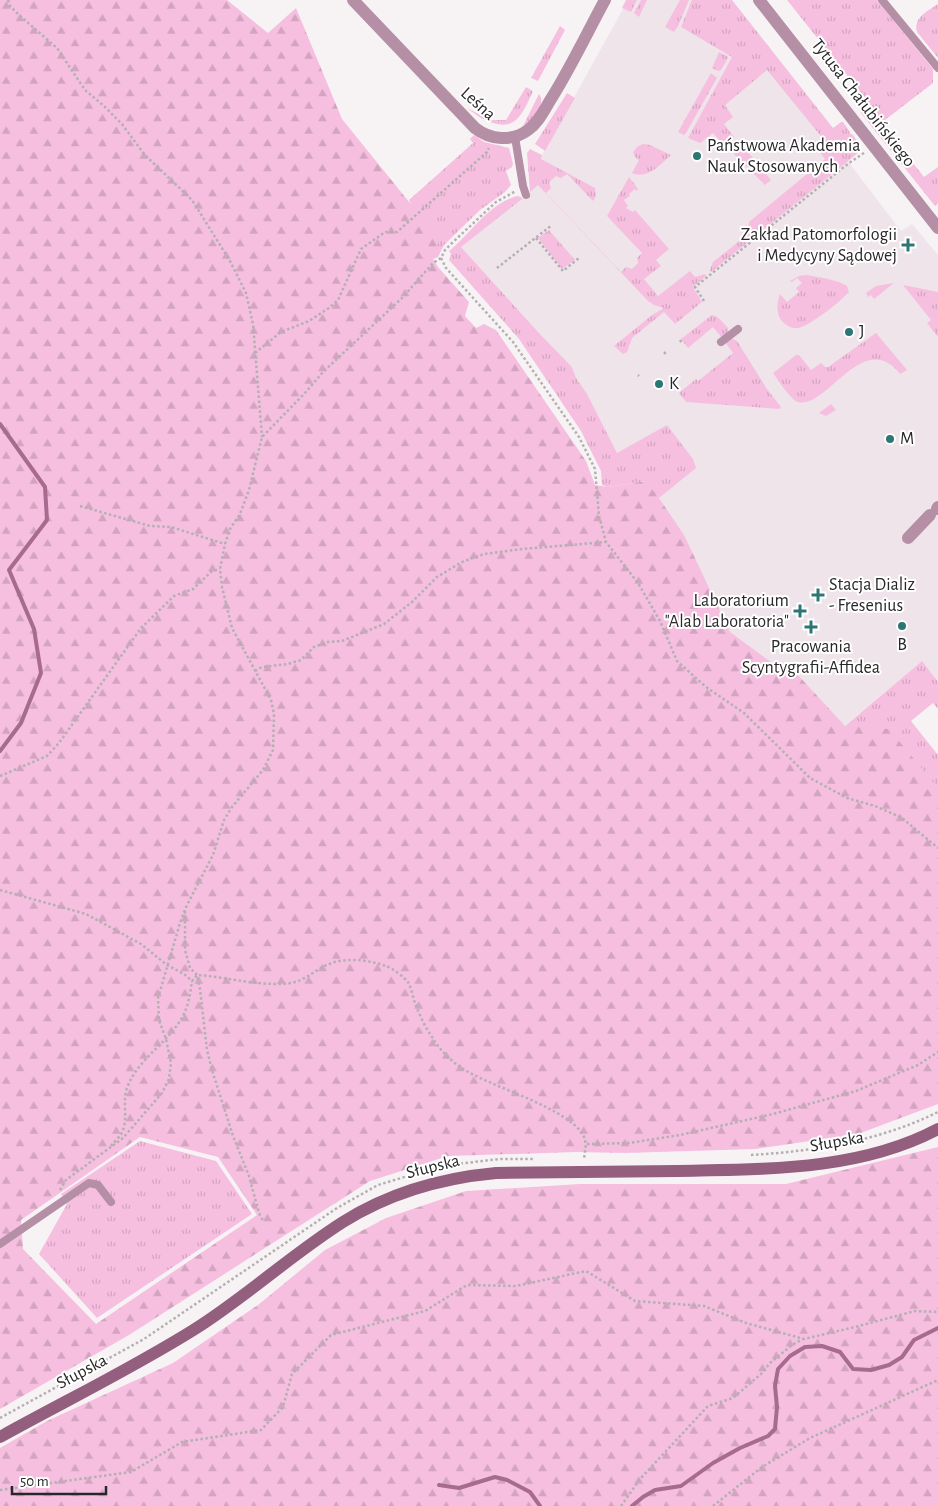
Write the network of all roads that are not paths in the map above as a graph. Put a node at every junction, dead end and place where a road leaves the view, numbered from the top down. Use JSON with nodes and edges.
{"nodes":[{"id":1,"x":353,"y":0,"type":"edge"},
{"id":2,"x":605,"y":0,"type":"edge"},
{"id":3,"x":759,"y":0,"type":"edge"},
{"id":4,"x":882,"y":0,"type":"edge"},
{"id":5,"x":938,"y":68,"type":"edge"},
{"id":6,"x":515,"y":137,"type":"junction"},
{"id":7,"x":526,"y":195,"type":"dead end"},
{"id":8,"x":938,"y":228,"type":"edge"},
{"id":9,"x":738,"y":329,"type":"dead end"},
{"id":10,"x":721,"y":342,"type":"dead end"},
{"id":11,"x":935,"y":510,"type":"edge"},
{"id":12,"x":908,"y":538,"type":"dead end"},
{"id":13,"x":938,"y":1129,"type":"edge"},
{"id":14,"x":111,"y":1202,"type":"dead end"},
{"id":15,"x":0,"y":1244,"type":"edge"},
{"id":16,"x":0,"y":1437,"type":"edge"}],
"edges":[{"from":1,"to":6,"type":"street","name":"Leśna"},
{"from":2,"to":6,"type":"street"},
{"from":3,"to":8,"type":"street","name":"Tytusa Chałubińskiego"},
{"from":4,"to":5,"type":"lane"},
{"from":6,"to":7,"type":"lane"},
{"from":9,"to":10,"type":"lane"},
{"from":11,"to":12,"type":"street"},
{"from":13,"to":16,"type":"street","name":"Słupska"},
{"from":14,"to":15,"type":"lane"}]}
